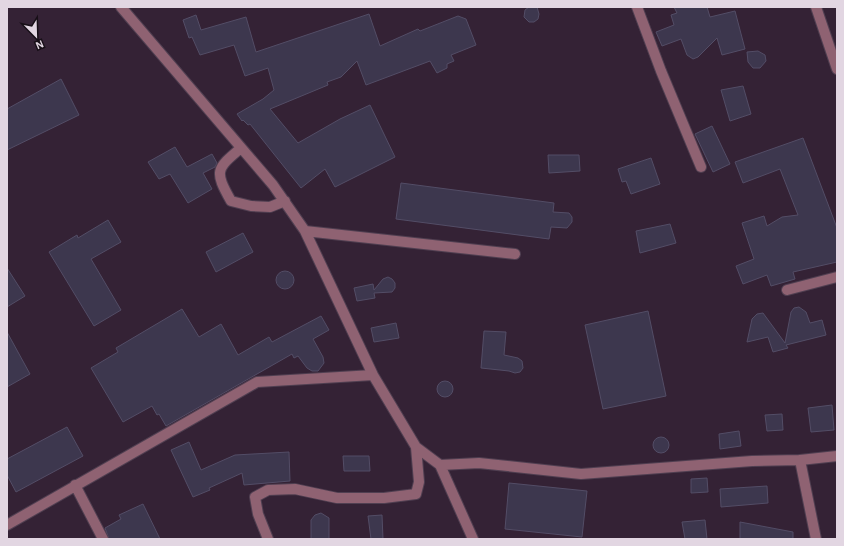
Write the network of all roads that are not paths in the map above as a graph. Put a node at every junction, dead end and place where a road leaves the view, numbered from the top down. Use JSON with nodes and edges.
{"nodes":[{"id":1,"x":121,"y":7,"type":"edge"},
{"id":2,"x":637,"y":7,"type":"edge"},
{"id":3,"x":816,"y":7,"type":"edge"},
{"id":4,"x":837,"y":68,"type":"edge"},
{"id":5,"x":242,"y":148,"type":"junction"},
{"id":6,"x":701,"y":167,"type":"dead end"},
{"id":7,"x":285,"y":201,"type":"junction"},
{"id":8,"x":305,"y":230,"type":"junction"},
{"id":9,"x":515,"y":254,"type":"dead end"},
{"id":10,"x":837,"y":277,"type":"edge"},
{"id":11,"x":787,"y":290,"type":"dead end"},
{"id":12,"x":373,"y":375,"type":"junction"},
{"id":13,"x":416,"y":447,"type":"junction"},
{"id":14,"x":837,"y":456,"type":"edge"},
{"id":15,"x":800,"y":460,"type":"junction"},
{"id":16,"x":440,"y":465,"type":"junction"},
{"id":17,"x":75,"y":485,"type":"junction"},
{"id":18,"x":7,"y":525,"type":"edge"},
{"id":19,"x":103,"y":539,"type":"edge"},
{"id":20,"x":268,"y":539,"type":"edge"},
{"id":21,"x":473,"y":539,"type":"edge"},
{"id":22,"x":816,"y":539,"type":"edge"}],
"edges":[{"from":1,"to":5,"type":"street"},
{"from":2,"to":6,"type":"street"},
{"from":3,"to":4,"type":"street"},
{"from":5,"to":7,"type":"street"},
{"from":5,"to":7,"type":"street"},
{"from":7,"to":8,"type":"street"},
{"from":8,"to":9,"type":"street"},
{"from":8,"to":12,"type":"street"},
{"from":10,"to":11,"type":"street"},
{"from":12,"to":13,"type":"street"},
{"from":12,"to":17,"type":"street"},
{"from":13,"to":16,"type":"street"},
{"from":13,"to":20,"type":"street"},
{"from":14,"to":15,"type":"street"},
{"from":15,"to":16,"type":"street"},
{"from":15,"to":22,"type":"street"},
{"from":16,"to":21,"type":"street"},
{"from":17,"to":18,"type":"street"},
{"from":17,"to":19,"type":"street"}]}
